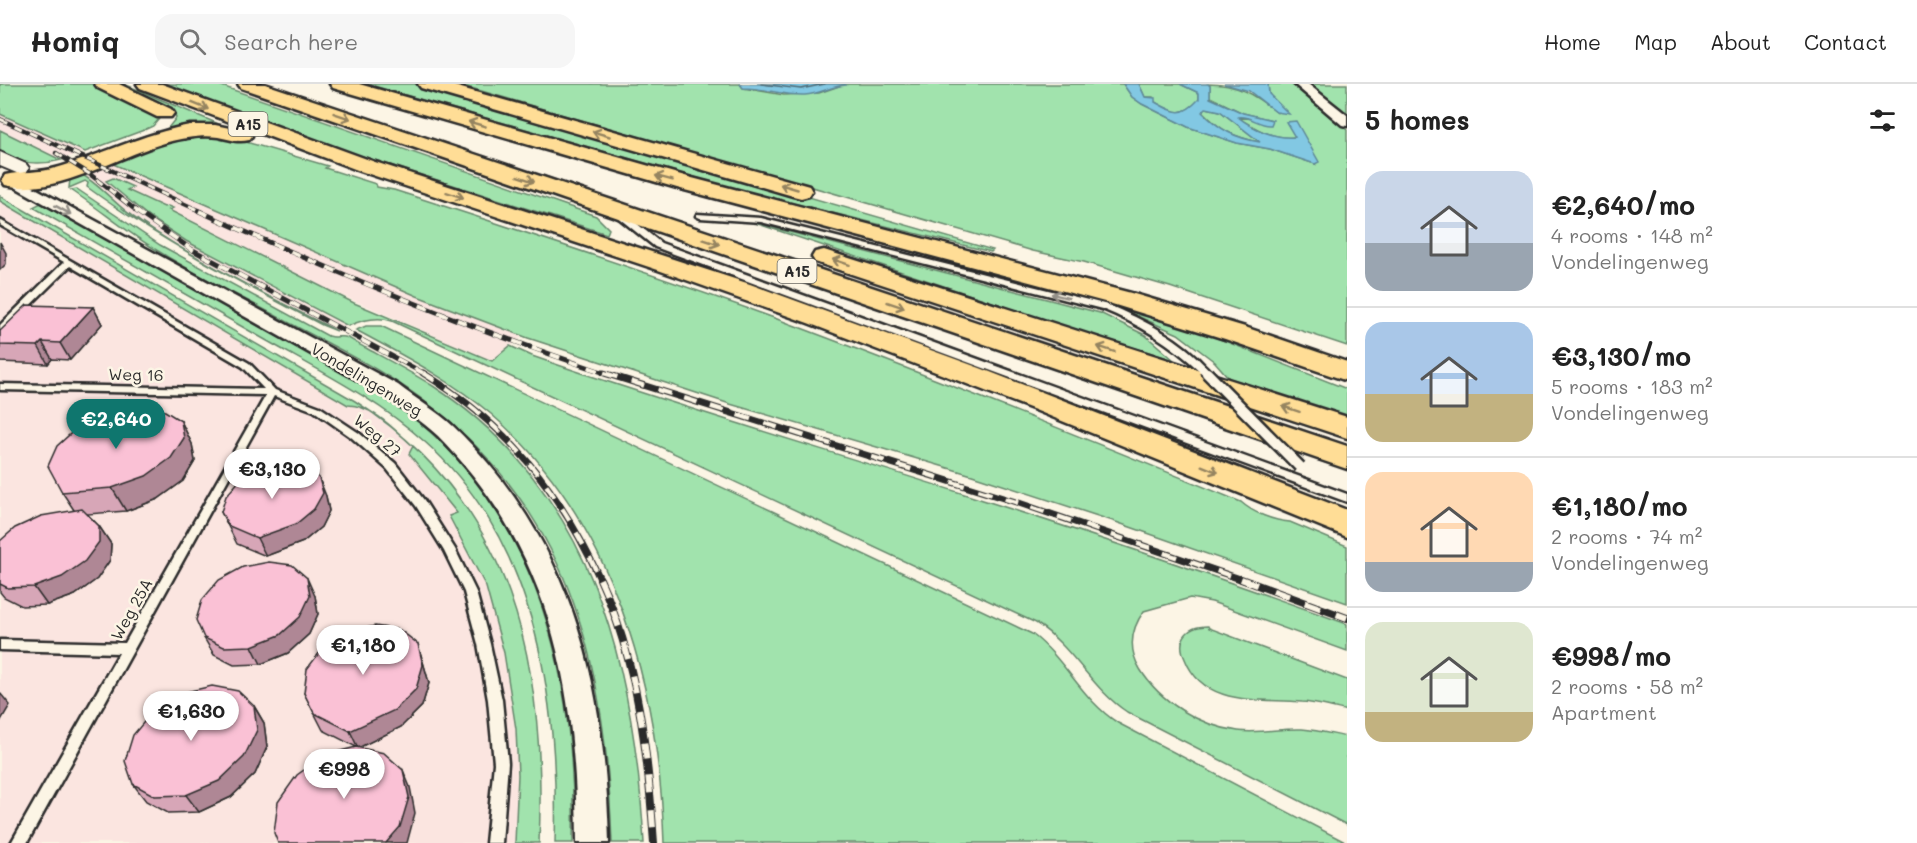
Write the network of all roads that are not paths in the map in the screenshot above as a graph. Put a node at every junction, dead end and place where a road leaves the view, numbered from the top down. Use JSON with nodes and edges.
{"nodes":[{"id":1,"x":104,"y":84,"type":"edge"},
{"id":2,"x":146,"y":84,"type":"edge"},
{"id":3,"x":247,"y":84,"type":"edge"},
{"id":4,"x":299,"y":84,"type":"edge"},
{"id":5,"x":339,"y":84,"type":"edge"},
{"id":6,"x":427,"y":84,"type":"edge"},
{"id":7,"x":1300,"y":84,"type":"edge"},
{"id":8,"x":1347,"y":122,"type":"edge"},
{"id":9,"x":0,"y":158,"type":"edge"},
{"id":10,"x":346,"y":163,"type":"junction"},
{"id":11,"x":71,"y":166,"type":"junction"},
{"id":12,"x":11,"y":174,"type":"edge"},
{"id":13,"x":36,"y":186,"type":"junction"},
{"id":14,"x":63,"y":192,"type":"junction"},
{"id":15,"x":819,"y":196,"type":"dead end"},
{"id":16,"x":852,"y":205,"type":"dead end"},
{"id":17,"x":613,"y":209,"type":"junction"},
{"id":18,"x":700,"y":216,"type":"junction"},
{"id":19,"x":0,"y":222,"type":"edge"},
{"id":20,"x":143,"y":250,"type":"junction"},
{"id":21,"x":69,"y":262,"type":"junction"},
{"id":22,"x":0,"y":330,"type":"edge"},
{"id":23,"x":1336,"y":362,"type":"edge"},
{"id":24,"x":0,"y":387,"type":"edge"},
{"id":25,"x":272,"y":392,"type":"junction"},
{"id":26,"x":1347,"y":428,"type":"edge"},
{"id":27,"x":1347,"y":458,"type":"edge"},
{"id":28,"x":1320,"y":487,"type":"junction"},
{"id":29,"x":1347,"y":498,"type":"edge"},
{"id":30,"x":1347,"y":524,"type":"edge"},
{"id":31,"x":0,"y":645,"type":"edge"},
{"id":32,"x":128,"y":648,"type":"junction"},
{"id":33,"x":19,"y":843,"type":"edge"},
{"id":34,"x":494,"y":843,"type":"edge"},
{"id":35,"x":592,"y":843,"type":"edge"}],
"edges":[{"from":1,"to":11,"type":"highway","number":"A15"},
{"from":2,"to":10,"type":"highway","number":"A15","one_way":true},
{"from":3,"to":17,"type":"highway","number":"A15","one_way":true},
{"from":4,"to":18,"type":"highway","number":"A15"},
{"from":23,"to":5,"type":"highway","one_way":true},
{"from":15,"to":6,"type":"highway","one_way":true},
{"from":7,"to":8,"type":"street"},
{"from":9,"to":12,"type":"street"},
{"from":10,"to":11,"type":"highway","number":"A15"},
{"from":10,"to":30,"type":"highway","number":"A15","one_way":true},
{"from":11,"to":12,"type":"highway","number":"A15"},
{"from":11,"to":13,"type":"highway","number":"A15"},
{"from":11,"to":14,"type":"highway"},
{"from":12,"to":13,"type":"highway","number":"A15"},
{"from":13,"to":14,"type":"street","name":"Vondelingenweg"},
{"from":13,"to":20,"type":"street","name":"Vondelingenweg","one_way":true},
{"from":14,"to":20,"type":"street","name":"Vondelingenweg"},
{"from":16,"to":23,"type":"highway"},
{"from":17,"to":27,"type":"highway","number":"A15","one_way":true},
{"from":17,"to":28,"type":"lane"},
{"from":26,"to":18,"type":"highway","number":"A15","one_way":true},
{"from":28,"to":18,"type":"lane","one_way":true,"bridge":true},
{"from":19,"to":21,"type":"lane","name":"Weg 27"},
{"from":20,"to":35,"type":"street","name":"Vondelingenweg"},
{"from":21,"to":22,"type":"lane"},
{"from":21,"to":25,"type":"lane","name":"Weg 27"},
{"from":24,"to":25,"type":"lane","name":"Weg 16"},
{"from":25,"to":32,"type":"lane","name":"Weg 25A"},
{"from":25,"to":34,"type":"lane","name":"Weg 27"},
{"from":28,"to":29,"type":"lane"},
{"from":31,"to":32,"type":"lane"},
{"from":32,"to":33,"type":"lane","name":"Weg 25A"}]}
